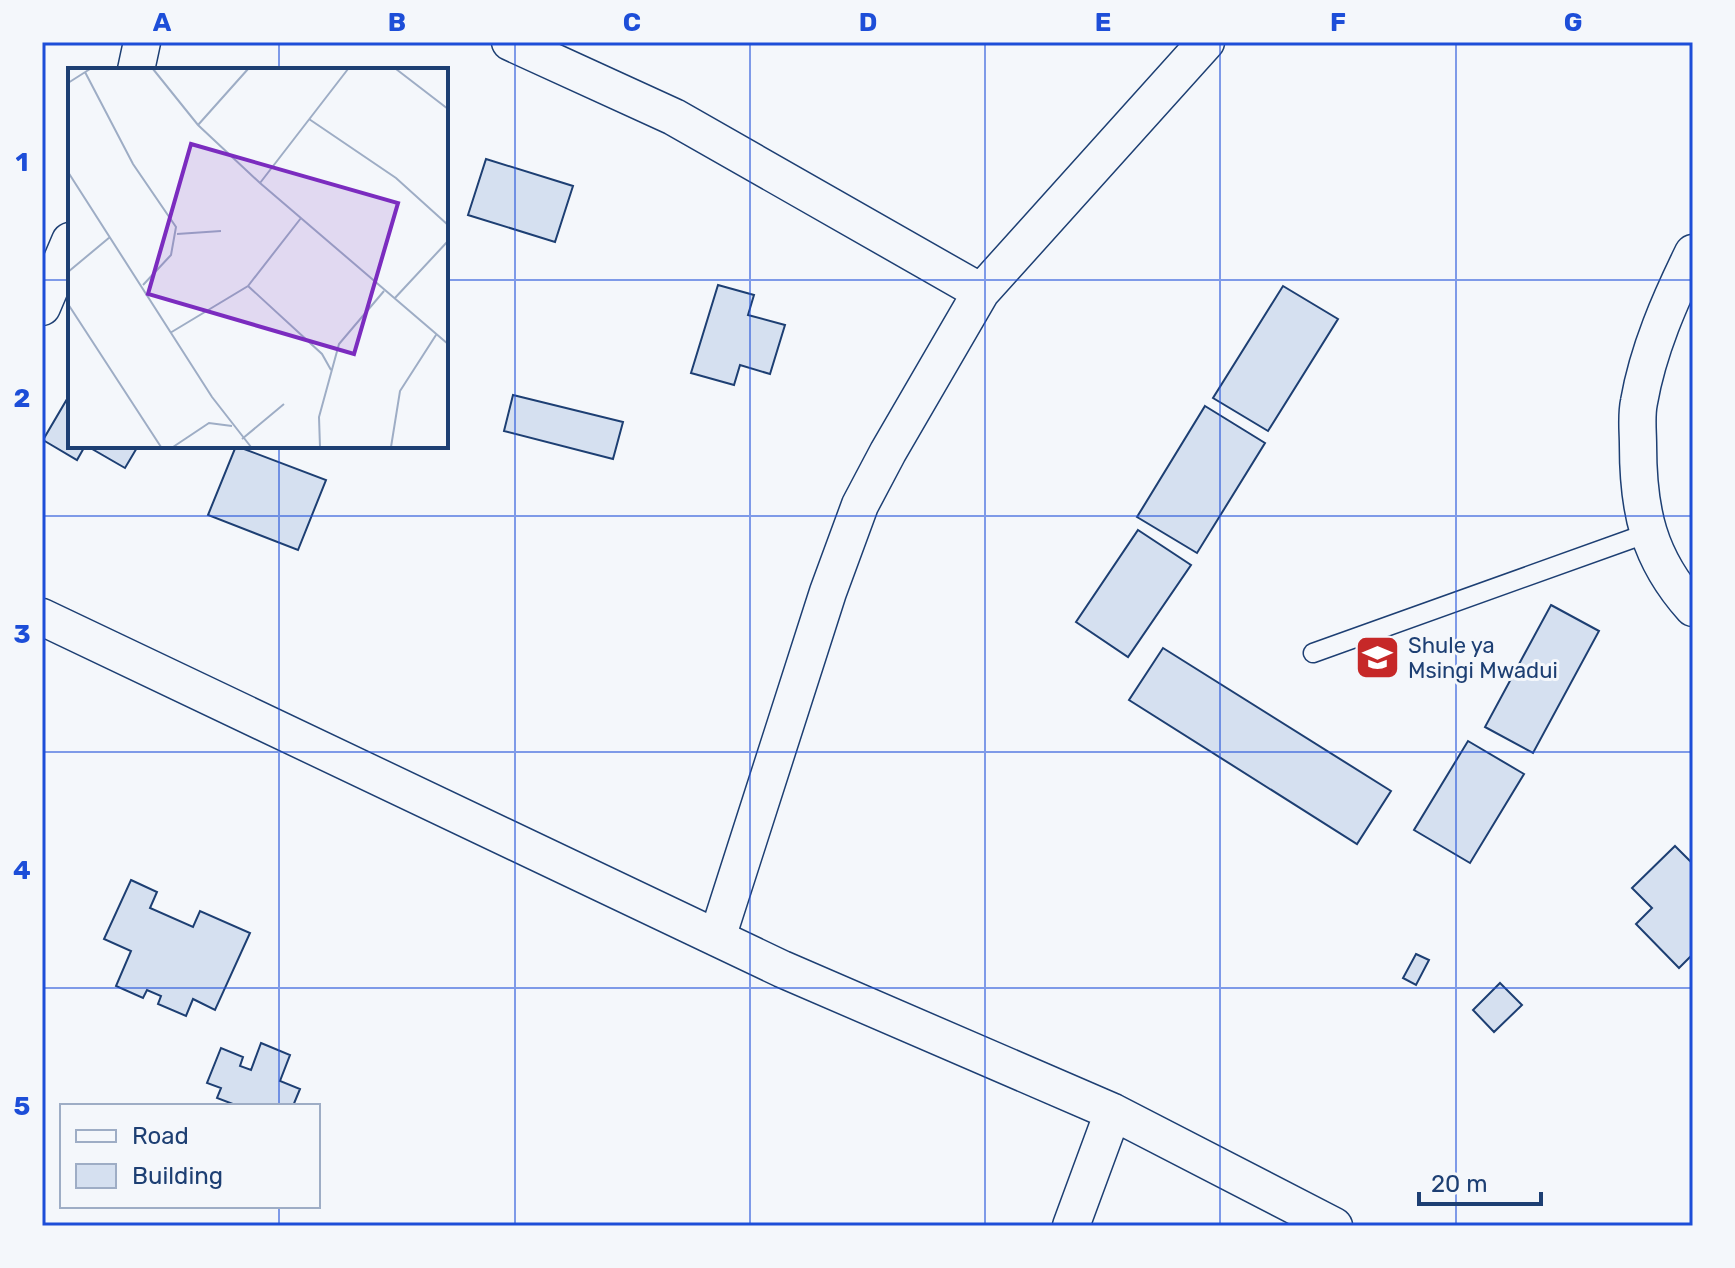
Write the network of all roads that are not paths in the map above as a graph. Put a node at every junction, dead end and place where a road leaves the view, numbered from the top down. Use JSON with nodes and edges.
{"nodes":[{"id":1,"x":142,"y":42,"type":"edge"},
{"id":2,"x":510,"y":42,"type":"edge"},
{"id":3,"x":1206,"y":42,"type":"edge"},
{"id":4,"x":136,"y":68,"type":"edge"},
{"id":5,"x":68,"y":246,"type":"edge"},
{"id":6,"x":1693,"y":253,"type":"edge"},
{"id":7,"x":981,"y":292,"type":"junction"},
{"id":8,"x":42,"y":307,"type":"edge"},
{"id":9,"x":1648,"y":533,"type":"junction"},
{"id":10,"x":1693,"y":608,"type":"edge"},
{"id":11,"x":42,"y":617,"type":"edge"},
{"id":12,"x":1313,"y":653,"type":"dead end"},
{"id":13,"x":717,"y":938,"type":"junction"},
{"id":14,"x":1113,"y":1112,"type":"junction"},
{"id":15,"x":1071,"y":1226,"type":"edge"},
{"id":16,"x":1334,"y":1226,"type":"edge"}],
"edges":[{"from":1,"to":4,"type":"street"},
{"from":2,"to":7,"type":"street"},
{"from":3,"to":7,"type":"street"},
{"from":5,"to":8,"type":"street"},
{"from":6,"to":9,"type":"street"},
{"from":7,"to":13,"type":"street"},
{"from":9,"to":10,"type":"street"},
{"from":9,"to":12,"type":"lane"},
{"from":11,"to":13,"type":"street"},
{"from":13,"to":14,"type":"street"},
{"from":14,"to":15,"type":"street"},
{"from":14,"to":16,"type":"street"}]}
